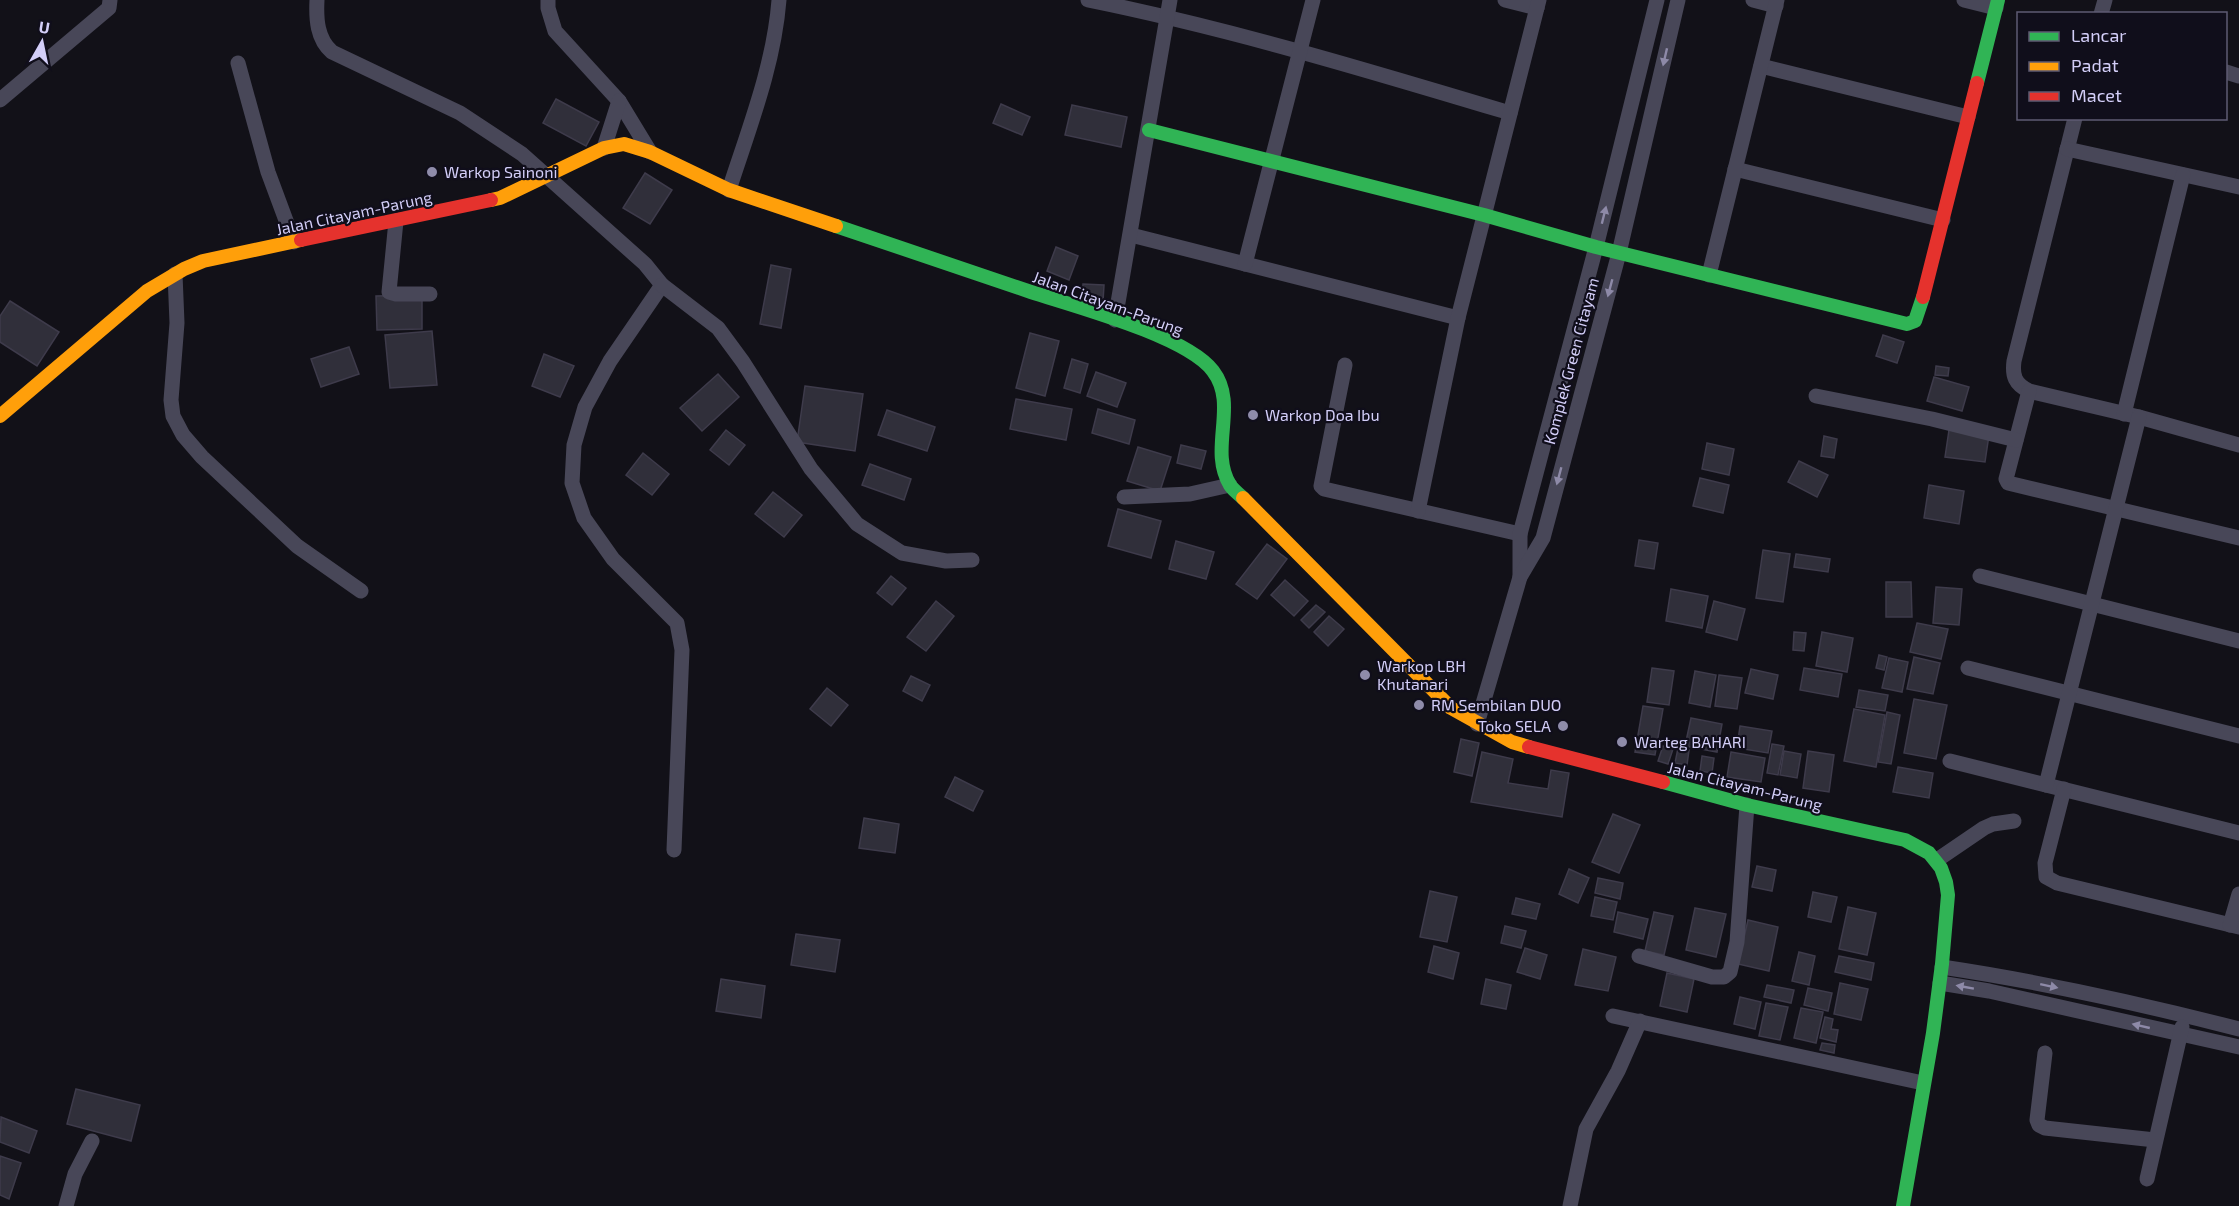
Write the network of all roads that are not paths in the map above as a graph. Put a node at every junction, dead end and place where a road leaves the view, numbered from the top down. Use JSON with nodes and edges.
{"nodes":[{"id":1,"x":110,"y":0,"type":"edge"},
{"id":2,"x":317,"y":0,"type":"edge"},
{"id":3,"x":548,"y":0,"type":"edge"},
{"id":4,"x":779,"y":0,"type":"edge"},
{"id":5,"x":1088,"y":0,"type":"edge"},
{"id":6,"x":1170,"y":0,"type":"edge"},
{"id":7,"x":1313,"y":0,"type":"edge"},
{"id":8,"x":1505,"y":0,"type":"edge"},
{"id":9,"x":1657,"y":0,"type":"edge"},
{"id":10,"x":1678,"y":0,"type":"edge"},
{"id":11,"x":1753,"y":0,"type":"edge"},
{"id":12,"x":1964,"y":0,"type":"edge"},
{"id":13,"x":1776,"y":3,"type":"edge"},
{"id":14,"x":1538,"y":4,"type":"edge"},
{"id":15,"x":1997,"y":4,"type":"edge"},
{"id":16,"x":1167,"y":16,"type":"junction"},
{"id":17,"x":1300,"y":50,"type":"junction"},
{"id":18,"x":238,"y":63,"type":"dead end"},
{"id":19,"x":1761,"y":66,"type":"junction"},
{"id":20,"x":0,"y":100,"type":"edge"},
{"id":21,"x":619,"y":101,"type":"junction"},
{"id":22,"x":1510,"y":113,"type":"junction"},
{"id":23,"x":1968,"y":117,"type":"junction"},
{"id":24,"x":2074,"y":120,"type":"edge"},
{"id":25,"x":1149,"y":130,"type":"junction"},
{"id":26,"x":604,"y":148,"type":"junction"},
{"id":27,"x":2067,"y":149,"type":"junction"},
{"id":28,"x":650,"y":152,"type":"junction"},
{"id":29,"x":1271,"y":160,"type":"junction"},
{"id":30,"x":1735,"y":169,"type":"junction"},
{"id":31,"x":2183,"y":175,"type":"junction"},
{"id":32,"x":545,"y":176,"type":"junction"},
{"id":33,"x":2239,"y":187,"type":"edge"},
{"id":34,"x":729,"y":190,"type":"junction"},
{"id":35,"x":1484,"y":215,"type":"junction"},
{"id":36,"x":1943,"y":220,"type":"junction"},
{"id":37,"x":396,"y":221,"type":"junction"},
{"id":38,"x":1131,"y":235,"type":"junction"},
{"id":39,"x":294,"y":242,"type":"junction"},
{"id":40,"x":1596,"y":247,"type":"junction"},
{"id":41,"x":1619,"y":253,"type":"junction"},
{"id":42,"x":1245,"y":264,"type":"junction"},
{"id":43,"x":175,"y":274,"type":"junction"},
{"id":44,"x":1709,"y":275,"type":"junction"},
{"id":45,"x":662,"y":285,"type":"junction"},
{"id":46,"x":430,"y":294,"type":"dead end"},
{"id":47,"x":1458,"y":318,"type":"junction"},
{"id":48,"x":1115,"y":321,"type":"junction"},
{"id":49,"x":1345,"y":365,"type":"dead end"},
{"id":50,"x":2029,"y":391,"type":"junction"},
{"id":51,"x":1816,"y":396,"type":"dead end"},
{"id":52,"x":2132,"y":415,"type":"junction"},
{"id":53,"x":0,"y":416,"type":"edge"},
{"id":54,"x":2016,"y":440,"type":"junction"},
{"id":55,"x":2239,"y":445,"type":"edge"},
{"id":56,"x":1230,"y":485,"type":"junction"},
{"id":57,"x":1125,"y":497,"type":"dead end"},
{"id":58,"x":2116,"y":507,"type":"junction"},
{"id":59,"x":1418,"y":511,"type":"junction"},
{"id":60,"x":1520,"y":534,"type":"junction"},
{"id":61,"x":2239,"y":538,"type":"edge"},
{"id":62,"x":972,"y":560,"type":"dead end"},
{"id":63,"x":1980,"y":576,"type":"dead end"},
{"id":64,"x":1520,"y":577,"type":"junction"},
{"id":65,"x":361,"y":591,"type":"dead end"},
{"id":66,"x":2092,"y":604,"type":"junction"},
{"id":67,"x":2239,"y":641,"type":"edge"},
{"id":68,"x":1968,"y":668,"type":"dead end"},
{"id":69,"x":2069,"y":694,"type":"junction"},
{"id":70,"x":1477,"y":724,"type":"junction"},
{"id":71,"x":2239,"y":736,"type":"edge"},
{"id":72,"x":1950,"y":761,"type":"dead end"},
{"id":73,"x":2046,"y":785,"type":"junction"},
{"id":74,"x":2064,"y":789,"type":"junction"},
{"id":75,"x":1747,"y":805,"type":"junction"},
{"id":76,"x":2014,"y":821,"type":"dead end"},
{"id":77,"x":2239,"y":833,"type":"edge"},
{"id":78,"x":674,"y":850,"type":"dead end"},
{"id":79,"x":1937,"y":860,"type":"junction"},
{"id":80,"x":2239,"y":894,"type":"edge"},
{"id":81,"x":2235,"y":926,"type":"edge"},
{"id":82,"x":1639,"y":956,"type":"dead end"},
{"id":83,"x":1942,"y":967,"type":"junction"},
{"id":84,"x":1940,"y":983,"type":"junction"},
{"id":85,"x":2184,"y":1015,"type":"junction"},
{"id":86,"x":1613,"y":1016,"type":"dead end"},
{"id":87,"x":1640,"y":1021,"type":"junction"},
{"id":88,"x":2239,"y":1029,"type":"edge"},
{"id":89,"x":2181,"y":1035,"type":"junction"},
{"id":90,"x":2239,"y":1047,"type":"edge"},
{"id":91,"x":2045,"y":1053,"type":"dead end"},
{"id":92,"x":1923,"y":1083,"type":"junction"},
{"id":93,"x":2156,"y":1140,"type":"junction"},
{"id":94,"x":92,"y":1141,"type":"dead end"},
{"id":95,"x":2146,"y":1179,"type":"dead end"},
{"id":96,"x":66,"y":1206,"type":"edge"},
{"id":97,"x":1570,"y":1206,"type":"edge"},
{"id":98,"x":1903,"y":1206,"type":"edge"}],
"edges":[{"from":1,"to":20,"type":"street"},
{"from":2,"to":32,"type":"street"},
{"from":3,"to":21,"type":"street"},
{"from":4,"to":34,"type":"street"},
{"from":5,"to":16,"type":"street"},
{"from":6,"to":16,"type":"street"},
{"from":7,"to":17,"type":"street"},
{"from":8,"to":14,"type":"street"},
{"from":40,"to":9,"type":"street","one_way":true},
{"from":10,"to":41,"type":"street","name":"Komplek Green Citayam","one_way":true},
{"from":11,"to":13,"type":"street"},
{"from":12,"to":15,"type":"street"},
{"from":13,"to":19,"type":"street"},
{"from":14,"to":22,"type":"street"},
{"from":15,"to":23,"type":"street"},
{"from":16,"to":17,"type":"street"},
{"from":16,"to":25,"type":"street"},
{"from":17,"to":22,"type":"street"},
{"from":17,"to":29,"type":"street"},
{"from":18,"to":39,"type":"street"},
{"from":19,"to":23,"type":"street"},
{"from":19,"to":30,"type":"street"},
{"from":21,"to":26,"type":"street"},
{"from":21,"to":28,"type":"street"},
{"from":22,"to":35,"type":"street"},
{"from":23,"to":36,"type":"street"},
{"from":24,"to":27,"type":"street"},
{"from":25,"to":29,"type":"street"},
{"from":25,"to":38,"type":"street"},
{"from":26,"to":28,"type":"street","name":"Jalan Citayam-Parung"},
{"from":26,"to":32,"type":"street","name":"Jalan Citayam-Parung"},
{"from":27,"to":31,"type":"street"},
{"from":27,"to":50,"type":"street"},
{"from":28,"to":34,"type":"street","name":"Jalan Citayam-Parung"},
{"from":29,"to":35,"type":"street"},
{"from":29,"to":42,"type":"street"},
{"from":30,"to":36,"type":"street"},
{"from":30,"to":44,"type":"street"},
{"from":31,"to":33,"type":"street"},
{"from":31,"to":52,"type":"street"},
{"from":32,"to":37,"type":"street","name":"Jalan Citayam-Parung"},
{"from":32,"to":45,"type":"street"},
{"from":34,"to":48,"type":"street","name":"Jalan Citayam-Parung"},
{"from":35,"to":40,"type":"street"},
{"from":35,"to":47,"type":"street"},
{"from":36,"to":44,"type":"street"},
{"from":37,"to":39,"type":"street","name":"Jalan Citayam-Parung"},
{"from":37,"to":46,"type":"street"},
{"from":38,"to":42,"type":"street"},
{"from":38,"to":48,"type":"street"},
{"from":39,"to":43,"type":"street","name":"Jalan Citayam-Parung"},
{"from":40,"to":41,"type":"street"},
{"from":40,"to":60,"type":"street"},
{"from":41,"to":44,"type":"street"},
{"from":41,"to":64,"type":"street","name":"Komplek Green Citayam","one_way":true},
{"from":42,"to":47,"type":"street"},
{"from":43,"to":53,"type":"street","name":"Jalan Citayam-Parung"},
{"from":43,"to":65,"type":"street"},
{"from":45,"to":62,"type":"street"},
{"from":45,"to":78,"type":"street"},
{"from":47,"to":59,"type":"street"},
{"from":48,"to":56,"type":"street","name":"Jalan Citayam-Parung"},
{"from":49,"to":59,"type":"street"},
{"from":50,"to":52,"type":"street"},
{"from":50,"to":54,"type":"street"},
{"from":51,"to":54,"type":"street"},
{"from":52,"to":55,"type":"street"},
{"from":52,"to":58,"type":"street"},
{"from":54,"to":58,"type":"street"},
{"from":56,"to":57,"type":"street"},
{"from":56,"to":70,"type":"street","name":"Jalan Citayam-Parung"},
{"from":58,"to":61,"type":"street"},
{"from":58,"to":66,"type":"street"},
{"from":59,"to":60,"type":"street"},
{"from":60,"to":64,"type":"street"},
{"from":63,"to":66,"type":"street"},
{"from":64,"to":70,"type":"street","name":"Komplek Green Citayam"},
{"from":66,"to":67,"type":"street"},
{"from":66,"to":69,"type":"street"},
{"from":68,"to":69,"type":"street"},
{"from":69,"to":71,"type":"street"},
{"from":69,"to":73,"type":"street"},
{"from":70,"to":75,"type":"street","name":"Jalan Citayam-Parung"},
{"from":72,"to":73,"type":"street"},
{"from":73,"to":74,"type":"street"},
{"from":74,"to":77,"type":"street"},
{"from":74,"to":81,"type":"street"},
{"from":75,"to":79,"type":"street","name":"Jalan Citayam-Parung"},
{"from":75,"to":82,"type":"street"},
{"from":76,"to":79,"type":"street"},
{"from":79,"to":83,"type":"street"},
{"from":80,"to":81,"type":"street"},
{"from":83,"to":84,"type":"street"},
{"from":83,"to":85,"type":"street","one_way":true},
{"from":89,"to":84,"type":"street","one_way":true},
{"from":84,"to":92,"type":"street"},
{"from":85,"to":88,"type":"street"},
{"from":85,"to":89,"type":"street"},
{"from":86,"to":87,"type":"street"},
{"from":87,"to":92,"type":"street"},
{"from":87,"to":97,"type":"street"},
{"from":89,"to":90,"type":"street"},
{"from":89,"to":93,"type":"street"},
{"from":91,"to":93,"type":"street"},
{"from":92,"to":98,"type":"street"},
{"from":93,"to":95,"type":"street"},
{"from":94,"to":96,"type":"street"}]}
